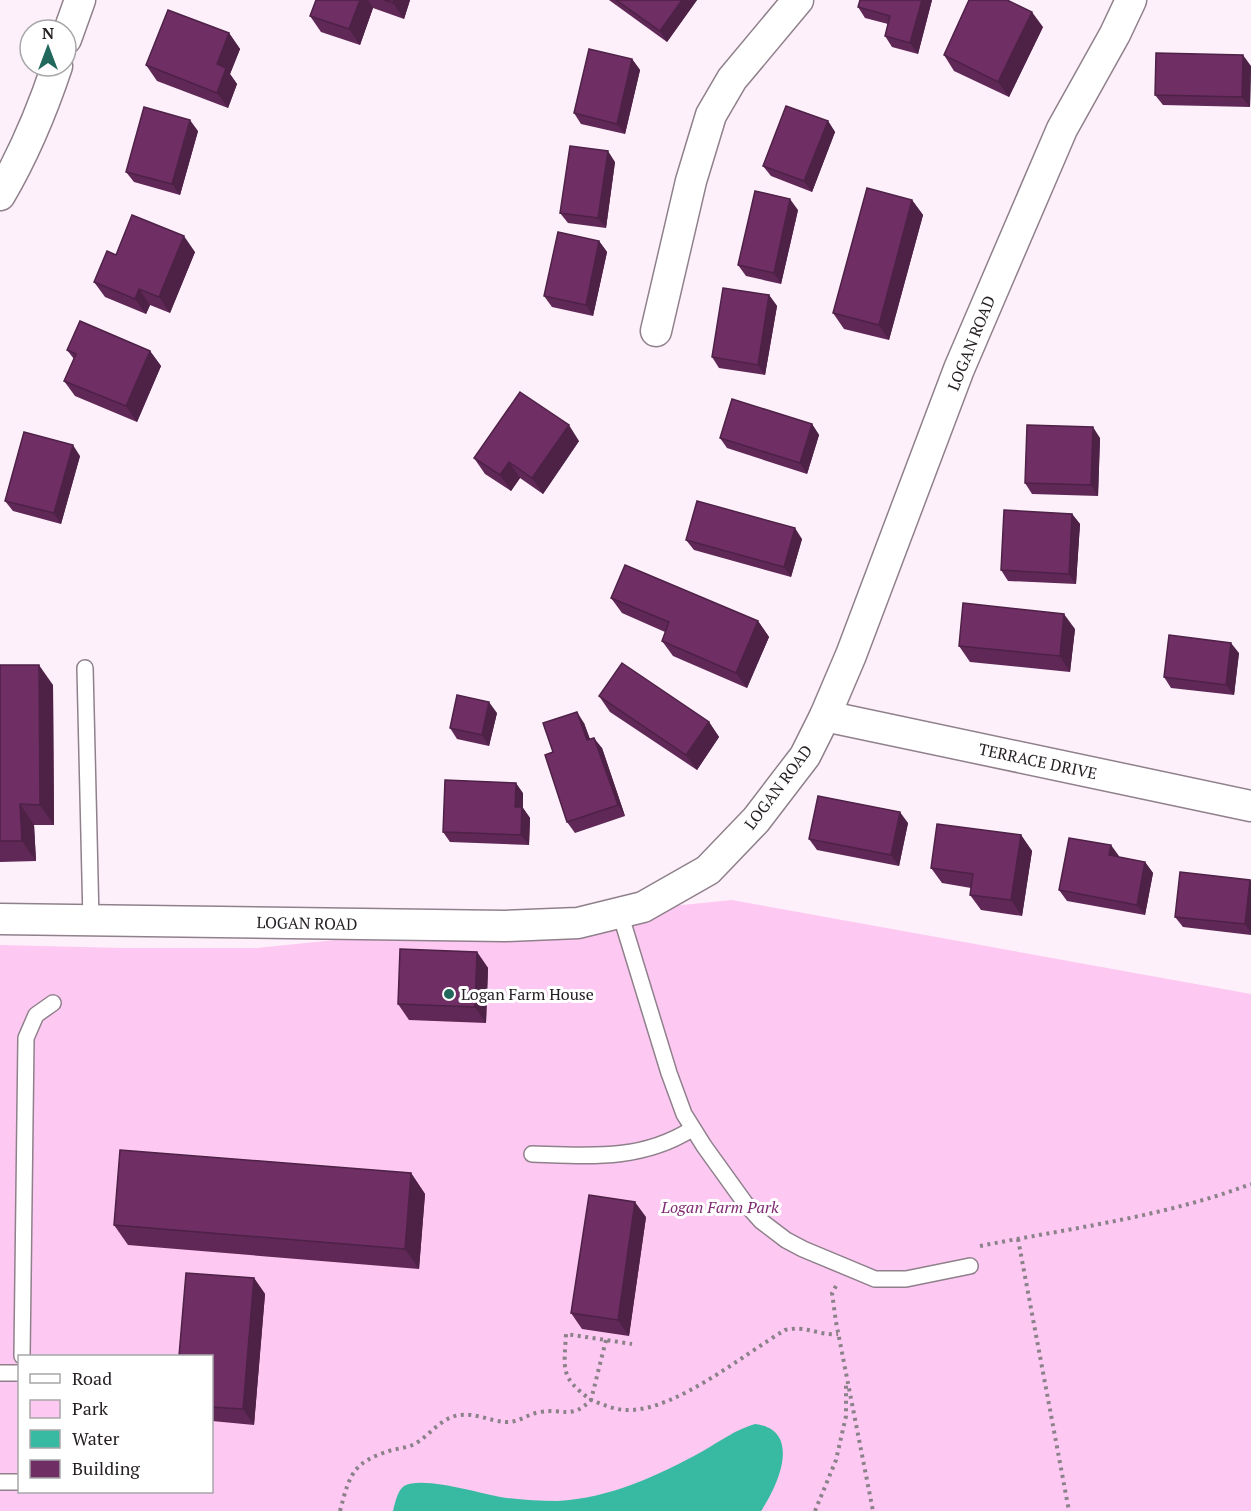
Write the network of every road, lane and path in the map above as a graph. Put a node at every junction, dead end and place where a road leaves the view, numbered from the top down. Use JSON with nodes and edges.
{"nodes":[{"id":1,"x":80,"y":0,"type":"edge"},
{"id":2,"x":798,"y":0,"type":"edge"},
{"id":3,"x":1131,"y":0,"type":"edge"},
{"id":4,"x":74,"y":18,"type":"edge"},
{"id":5,"x":53,"y":78,"type":"edge"},
{"id":6,"x":0,"y":195,"type":"edge"},
{"id":7,"x":656,"y":331,"type":"dead end"},
{"id":8,"x":85,"y":668,"type":"dead end"},
{"id":9,"x":825,"y":716,"type":"junction"},
{"id":10,"x":1251,"y":807,"type":"edge"},
{"id":11,"x":620,"y":913,"type":"junction"},
{"id":12,"x":0,"y":919,"type":"edge"},
{"id":13,"x":91,"y":920,"type":"junction"},
{"id":14,"x":53,"y":1004,"type":"dead end"},
{"id":15,"x":692,"y":1129,"type":"junction"},
{"id":16,"x":532,"y":1154,"type":"dead end"},
{"id":17,"x":1251,"y":1184,"type":"edge"},
{"id":18,"x":970,"y":1266,"type":"dead end"},
{"id":19,"x":832,"y":1293,"type":"dead end"},
{"id":20,"x":838,"y":1334,"type":"junction"},
{"id":21,"x":606,"y":1340,"type":"junction"},
{"id":22,"x":632,"y":1344,"type":"dead end"},
{"id":23,"x":22,"y":1355,"type":"edge"},
{"id":24,"x":0,"y":1373,"type":"edge"},
{"id":25,"x":18,"y":1373,"type":"edge"},
{"id":26,"x":846,"y":1376,"type":"junction"},
{"id":27,"x":591,"y":1400,"type":"junction"},
{"id":28,"x":0,"y":1482,"type":"edge"},
{"id":29,"x":18,"y":1482,"type":"edge"},
{"id":30,"x":340,"y":1511,"type":"edge"},
{"id":31,"x":815,"y":1511,"type":"edge"},
{"id":32,"x":873,"y":1511,"type":"edge"},
{"id":33,"x":1069,"y":1511,"type":"edge"}],
"edges":[{"from":1,"to":4,"type":"street"},
{"from":2,"to":7,"type":"street"},
{"from":3,"to":9,"type":"street","name":"LOGAN ROAD"},
{"from":5,"to":6,"type":"street"},
{"from":8,"to":13,"type":"lane"},
{"from":9,"to":10,"type":"street","name":"TERRACE DRIVE"},
{"from":9,"to":11,"type":"street","name":"LOGAN ROAD"},
{"from":11,"to":13,"type":"street","name":"LOGAN ROAD"},
{"from":11,"to":15,"type":"lane"},
{"from":12,"to":13,"type":"street","name":"LOGAN ROAD"},
{"from":14,"to":23,"type":"lane"},
{"from":15,"to":16,"type":"lane"},
{"from":15,"to":18,"type":"lane"},
{"from":17,"to":33,"type":"path"},
{"from":19,"to":20,"type":"path"},
{"from":20,"to":26,"type":"path"},
{"from":20,"to":27,"type":"path"},
{"from":21,"to":22,"type":"path"},
{"from":21,"to":27,"type":"path"},
{"from":21,"to":27,"type":"path"},
{"from":24,"to":25,"type":"lane"},
{"from":26,"to":31,"type":"path"},
{"from":26,"to":32,"type":"path"},
{"from":27,"to":30,"type":"path"},
{"from":28,"to":29,"type":"lane"}]}
